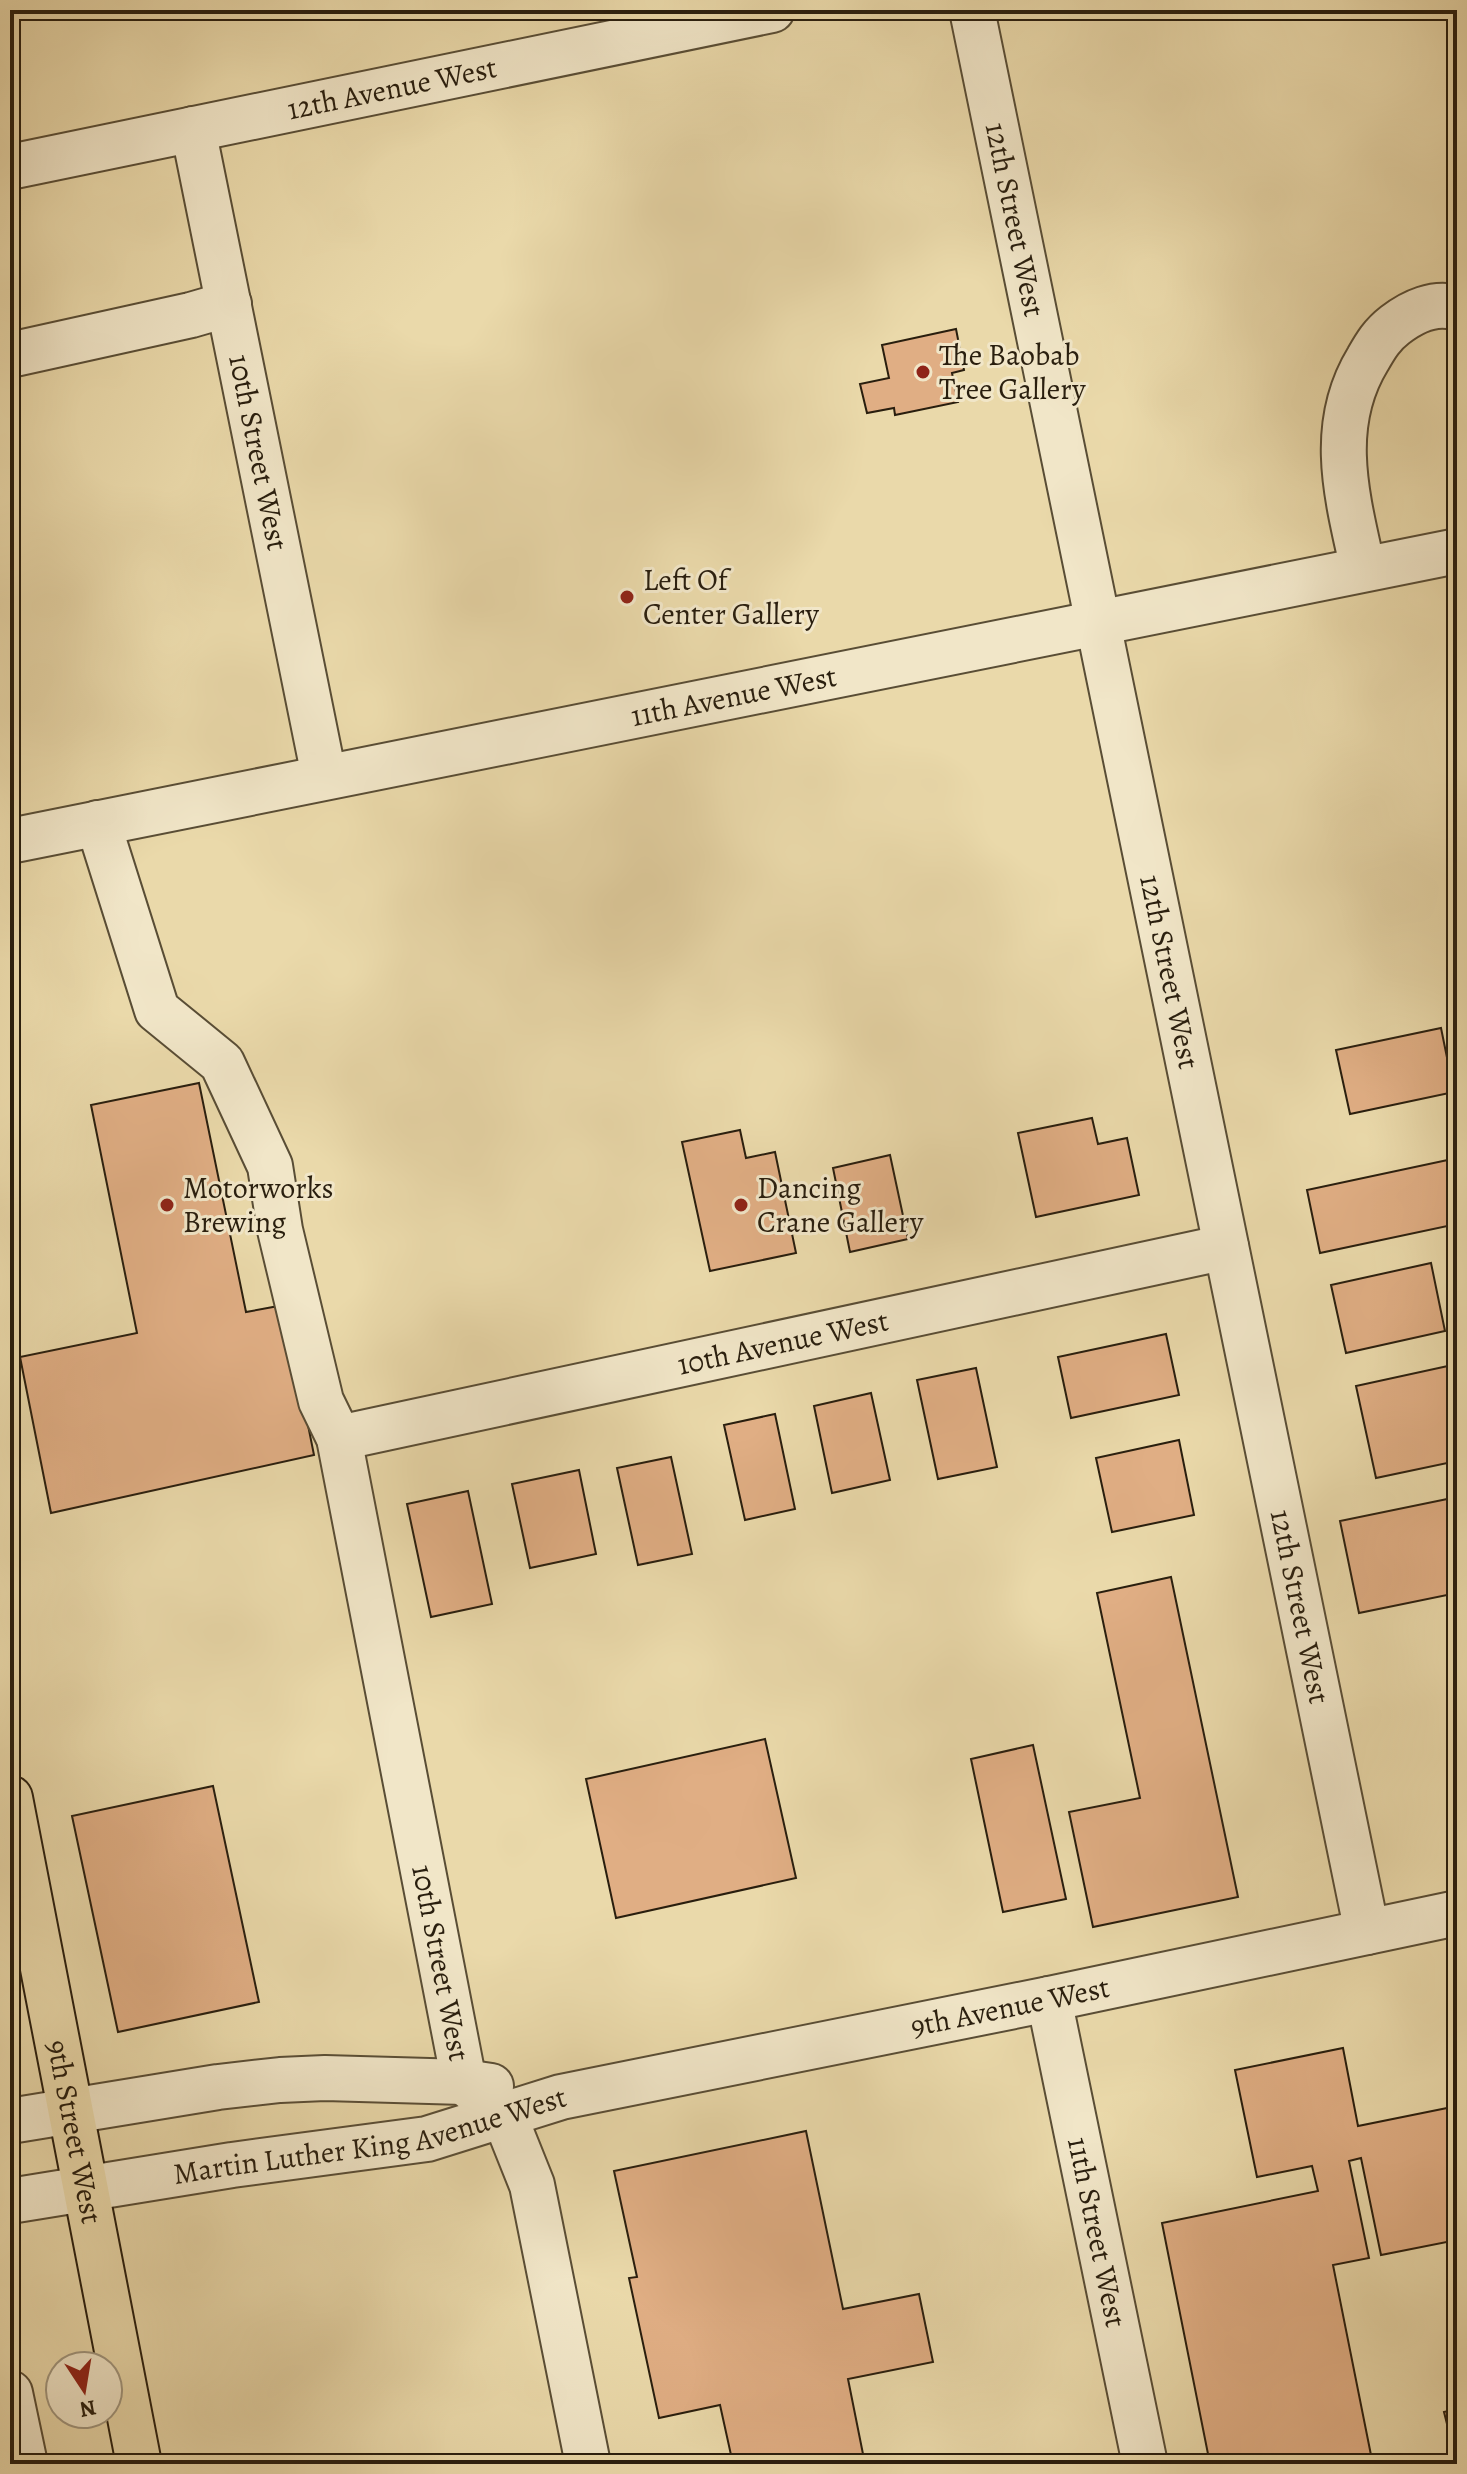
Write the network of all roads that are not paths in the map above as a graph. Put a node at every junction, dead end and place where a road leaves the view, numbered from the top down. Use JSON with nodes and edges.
{"nodes":[{"id":1,"x":772,"y":10,"type":"edge"},
{"id":2,"x":972,"y":10,"type":"edge"},
{"id":3,"x":193,"y":129,"type":"junction"},
{"id":4,"x":10,"y":167,"type":"edge"},
{"id":5,"x":229,"y":304,"type":"junction"},
{"id":6,"x":1457,"y":308,"type":"edge"},
{"id":7,"x":10,"y":355,"type":"edge"},
{"id":8,"x":1457,"y":551,"type":"edge"},
{"id":9,"x":1363,"y":569,"type":"junction"},
{"id":10,"x":1097,"y":622,"type":"junction"},
{"id":11,"x":324,"y":776,"type":"junction"},
{"id":12,"x":98,"y":823,"type":"junction"},
{"id":13,"x":10,"y":841,"type":"edge"},
{"id":14,"x":1226,"y":1247,"type":"junction"},
{"id":15,"x":339,"y":1438,"type":"junction"},
{"id":16,"x":10,"y":1798,"type":"edge"},
{"id":17,"x":1457,"y":1913,"type":"edge"},
{"id":18,"x":1367,"y":1932,"type":"junction"},
{"id":19,"x":1049,"y":1999,"type":"junction"},
{"id":20,"x":464,"y":2082,"type":"junction"},
{"id":21,"x":561,"y":2097,"type":"junction"},
{"id":22,"x":70,"y":2111,"type":"junction"},
{"id":23,"x":504,"y":2115,"type":"junction"},
{"id":24,"x":10,"y":2121,"type":"edge"},
{"id":25,"x":87,"y":2188,"type":"junction"},
{"id":26,"x":10,"y":2201,"type":"edge"},
{"id":27,"x":10,"y":2393,"type":"edge"},
{"id":28,"x":25,"y":2464,"type":"edge"},
{"id":29,"x":139,"y":2464,"type":"edge"},
{"id":30,"x":588,"y":2464,"type":"edge"},
{"id":31,"x":1145,"y":2464,"type":"edge"}],
"edges":[{"from":1,"to":3,"type":"street","name":"12th Avenue West"},
{"from":2,"to":10,"type":"street","name":"12th Street West"},
{"from":3,"to":4,"type":"street","name":"12th Avenue West"},
{"from":3,"to":5,"type":"street","name":"10th Street West"},
{"from":5,"to":7,"type":"street"},
{"from":5,"to":11,"type":"street","name":"10th Street West"},
{"from":6,"to":9,"type":"street"},
{"from":8,"to":9,"type":"street","name":"11th Avenue West"},
{"from":9,"to":10,"type":"street","name":"11th Avenue West"},
{"from":10,"to":11,"type":"street","name":"11th Avenue West"},
{"from":10,"to":14,"type":"street","name":"12th Street West"},
{"from":11,"to":12,"type":"street","name":"11th Avenue West"},
{"from":12,"to":13,"type":"street","name":"11th Avenue West"},
{"from":12,"to":15,"type":"street","name":"10th Street West"},
{"from":14,"to":15,"type":"street","name":"10th Avenue West"},
{"from":14,"to":18,"type":"street","name":"12th Street West"},
{"from":15,"to":20,"type":"street","name":"10th Street West"},
{"from":16,"to":22,"type":"main road","name":"9th Street West"},
{"from":17,"to":18,"type":"street","name":"9th Avenue West"},
{"from":18,"to":19,"type":"street","name":"9th Avenue West"},
{"from":19,"to":21,"type":"street","name":"9th Avenue West"},
{"from":19,"to":31,"type":"street","name":"11th Street West"},
{"from":20,"to":21,"type":"street","name":"Martin Luther King Avenue West"},
{"from":20,"to":22,"type":"street","name":"Martin Luther King Avenue West"},
{"from":20,"to":23,"type":"street","name":"10th Street West"},
{"from":21,"to":23,"type":"street","name":"Martin Luther King Avenue West"},
{"from":22,"to":24,"type":"street","name":"Martin Luther King Avenue West"},
{"from":22,"to":25,"type":"main road","name":"9th Street West"},
{"from":23,"to":25,"type":"street","name":"Martin Luther King Avenue West"},
{"from":23,"to":30,"type":"street","name":"10th Street West"},
{"from":25,"to":26,"type":"street","name":"Martin Luther King Avenue West"},
{"from":25,"to":29,"type":"main road","name":"9th Street West"},
{"from":27,"to":28,"type":"street"}]}
